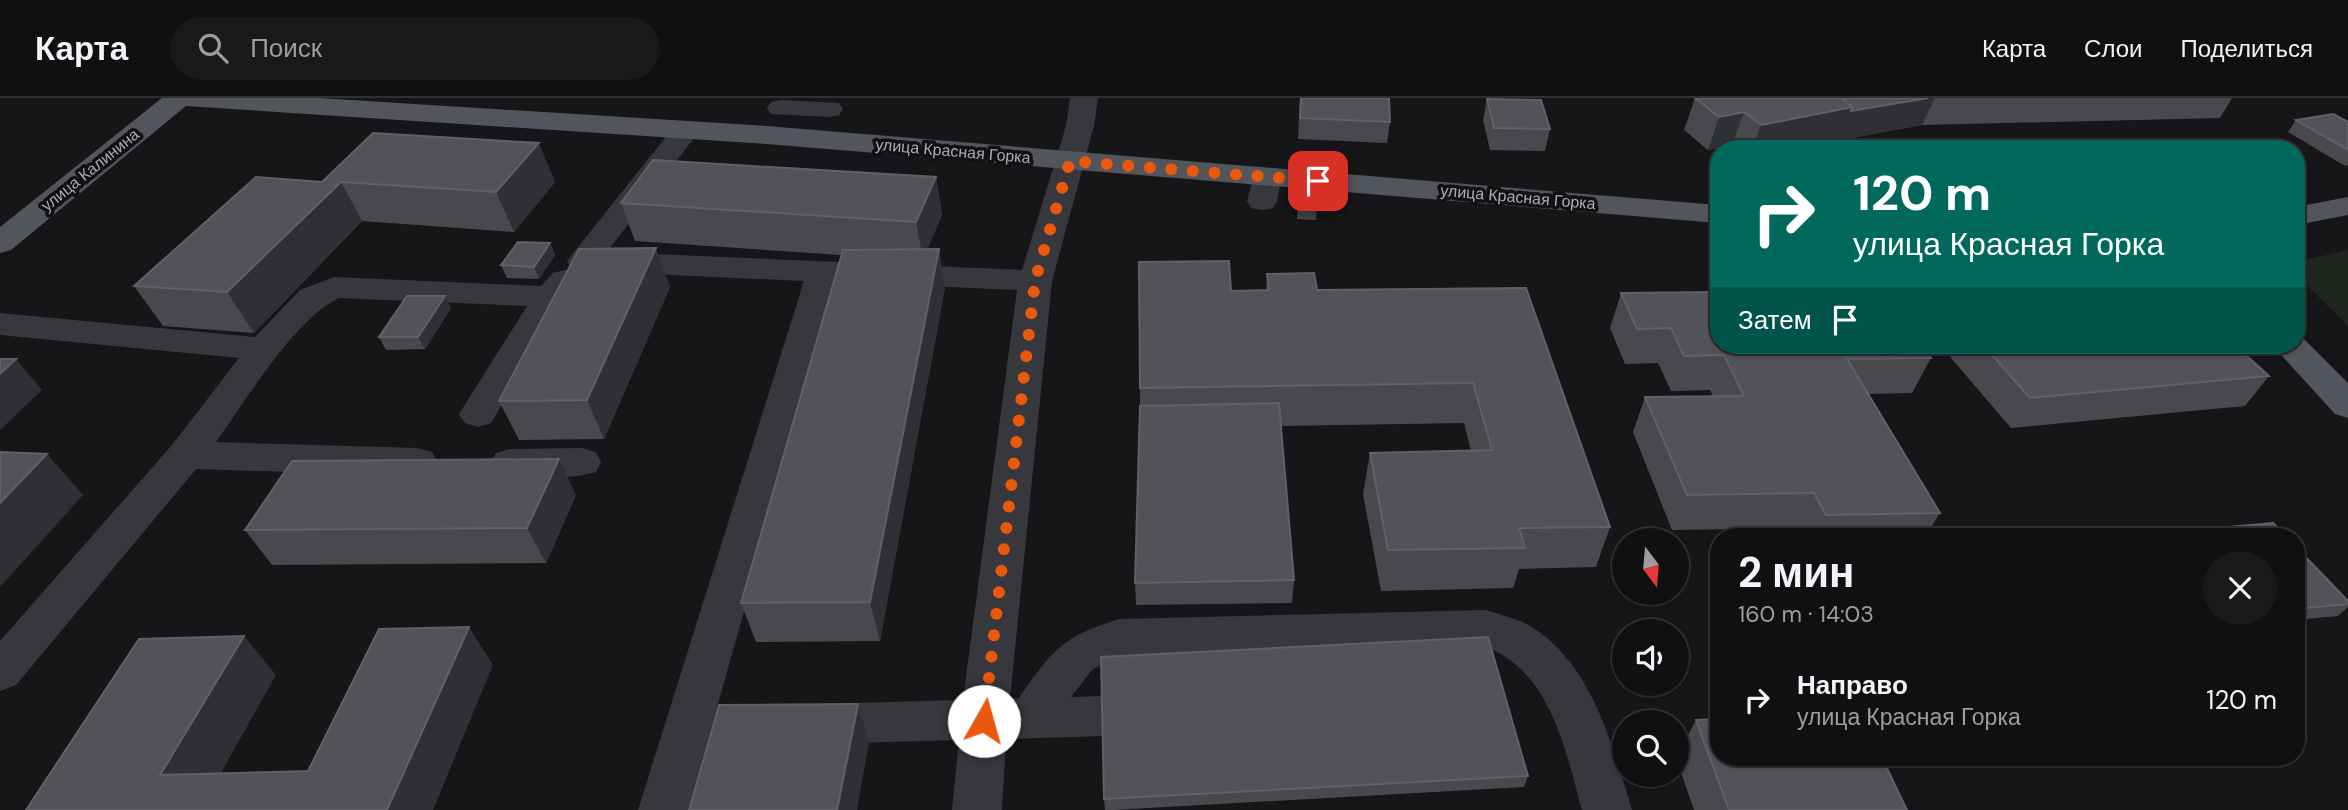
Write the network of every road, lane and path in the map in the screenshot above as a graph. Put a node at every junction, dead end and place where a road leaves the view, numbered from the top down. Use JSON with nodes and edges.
{"nodes":[{"id":1,"x":179,"y":98,"type":"edge"},
{"id":2,"x":187,"y":98,"type":"edge"},
{"id":3,"x":1084,"y":98,"type":"edge"},
{"id":4,"x":783,"y":103,"type":"edge"},
{"id":5,"x":829,"y":109,"type":"dead end"},
{"id":6,"x":686,"y":130,"type":"junction"},
{"id":7,"x":767,"y":135,"type":"junction"},
{"id":8,"x":1070,"y":161,"type":"junction"},
{"id":9,"x":2348,"y":206,"type":"edge"},
{"id":10,"x":1710,"y":214,"type":"edge"},
{"id":11,"x":2305,"y":214,"type":"edge"},
{"id":12,"x":0,"y":243,"type":"edge"},
{"id":13,"x":583,"y":261,"type":"junction"},
{"id":14,"x":823,"y":272,"type":"junction"},
{"id":15,"x":1035,"y":281,"type":"junction"},
{"id":16,"x":550,"y":297,"type":"junction"},
{"id":17,"x":0,"y":324,"type":"edge"},
{"id":18,"x":264,"y":349,"type":"junction"},
{"id":19,"x":2299,"y":354,"type":"edge"},
{"id":20,"x":2348,"y":405,"type":"edge"},
{"id":21,"x":478,"y":414,"type":"dead end"},
{"id":22,"x":186,"y":455,"type":"junction"},
{"id":23,"x":582,"y":462,"type":"dead end"},
{"id":24,"x":0,"y":672,"type":"edge"},
{"id":25,"x":1103,"y":716,"type":"edge"},
{"id":26,"x":1031,"y":719,"type":"junction"},
{"id":27,"x":984,"y":721,"type":"junction"},
{"id":28,"x":729,"y":724,"type":"junction"},
{"id":29,"x":663,"y":810,"type":"edge"},
{"id":30,"x":977,"y":810,"type":"edge"},
{"id":31,"x":1607,"y":810,"type":"edge"}],
"edges":[{"from":1,"to":12,"type":"main road","name":"улица Калинина"},
{"from":2,"to":6,"type":"main road","name":"улица Красная Горка"},
{"from":3,"to":8,"type":"street"},
{"from":4,"to":5,"type":"street"},
{"from":4,"to":7,"type":"street"},
{"from":6,"to":7,"type":"main road","name":"улица Красная Горка"},
{"from":6,"to":13,"type":"street"},
{"from":7,"to":8,"type":"main road","name":"улица Красная Горка"},
{"from":8,"to":10,"type":"main road","name":"улица Красная Горка"},
{"from":8,"to":15,"type":"street"},
{"from":9,"to":11,"type":"main road"},
{"from":13,"to":14,"type":"street"},
{"from":13,"to":16,"type":"street"},
{"from":14,"to":15,"type":"street"},
{"from":14,"to":28,"type":"street"},
{"from":15,"to":27,"type":"street"},
{"from":16,"to":18,"type":"street"},
{"from":16,"to":21,"type":"street"},
{"from":17,"to":18,"type":"street"},
{"from":18,"to":22,"type":"street"},
{"from":19,"to":20,"type":"main road"},
{"from":22,"to":23,"type":"street"},
{"from":22,"to":24,"type":"street"},
{"from":25,"to":26,"type":"street"},
{"from":26,"to":27,"type":"street"},
{"from":26,"to":31,"type":"street"},
{"from":27,"to":28,"type":"street"},
{"from":27,"to":30,"type":"street"},
{"from":28,"to":29,"type":"street"}]}
